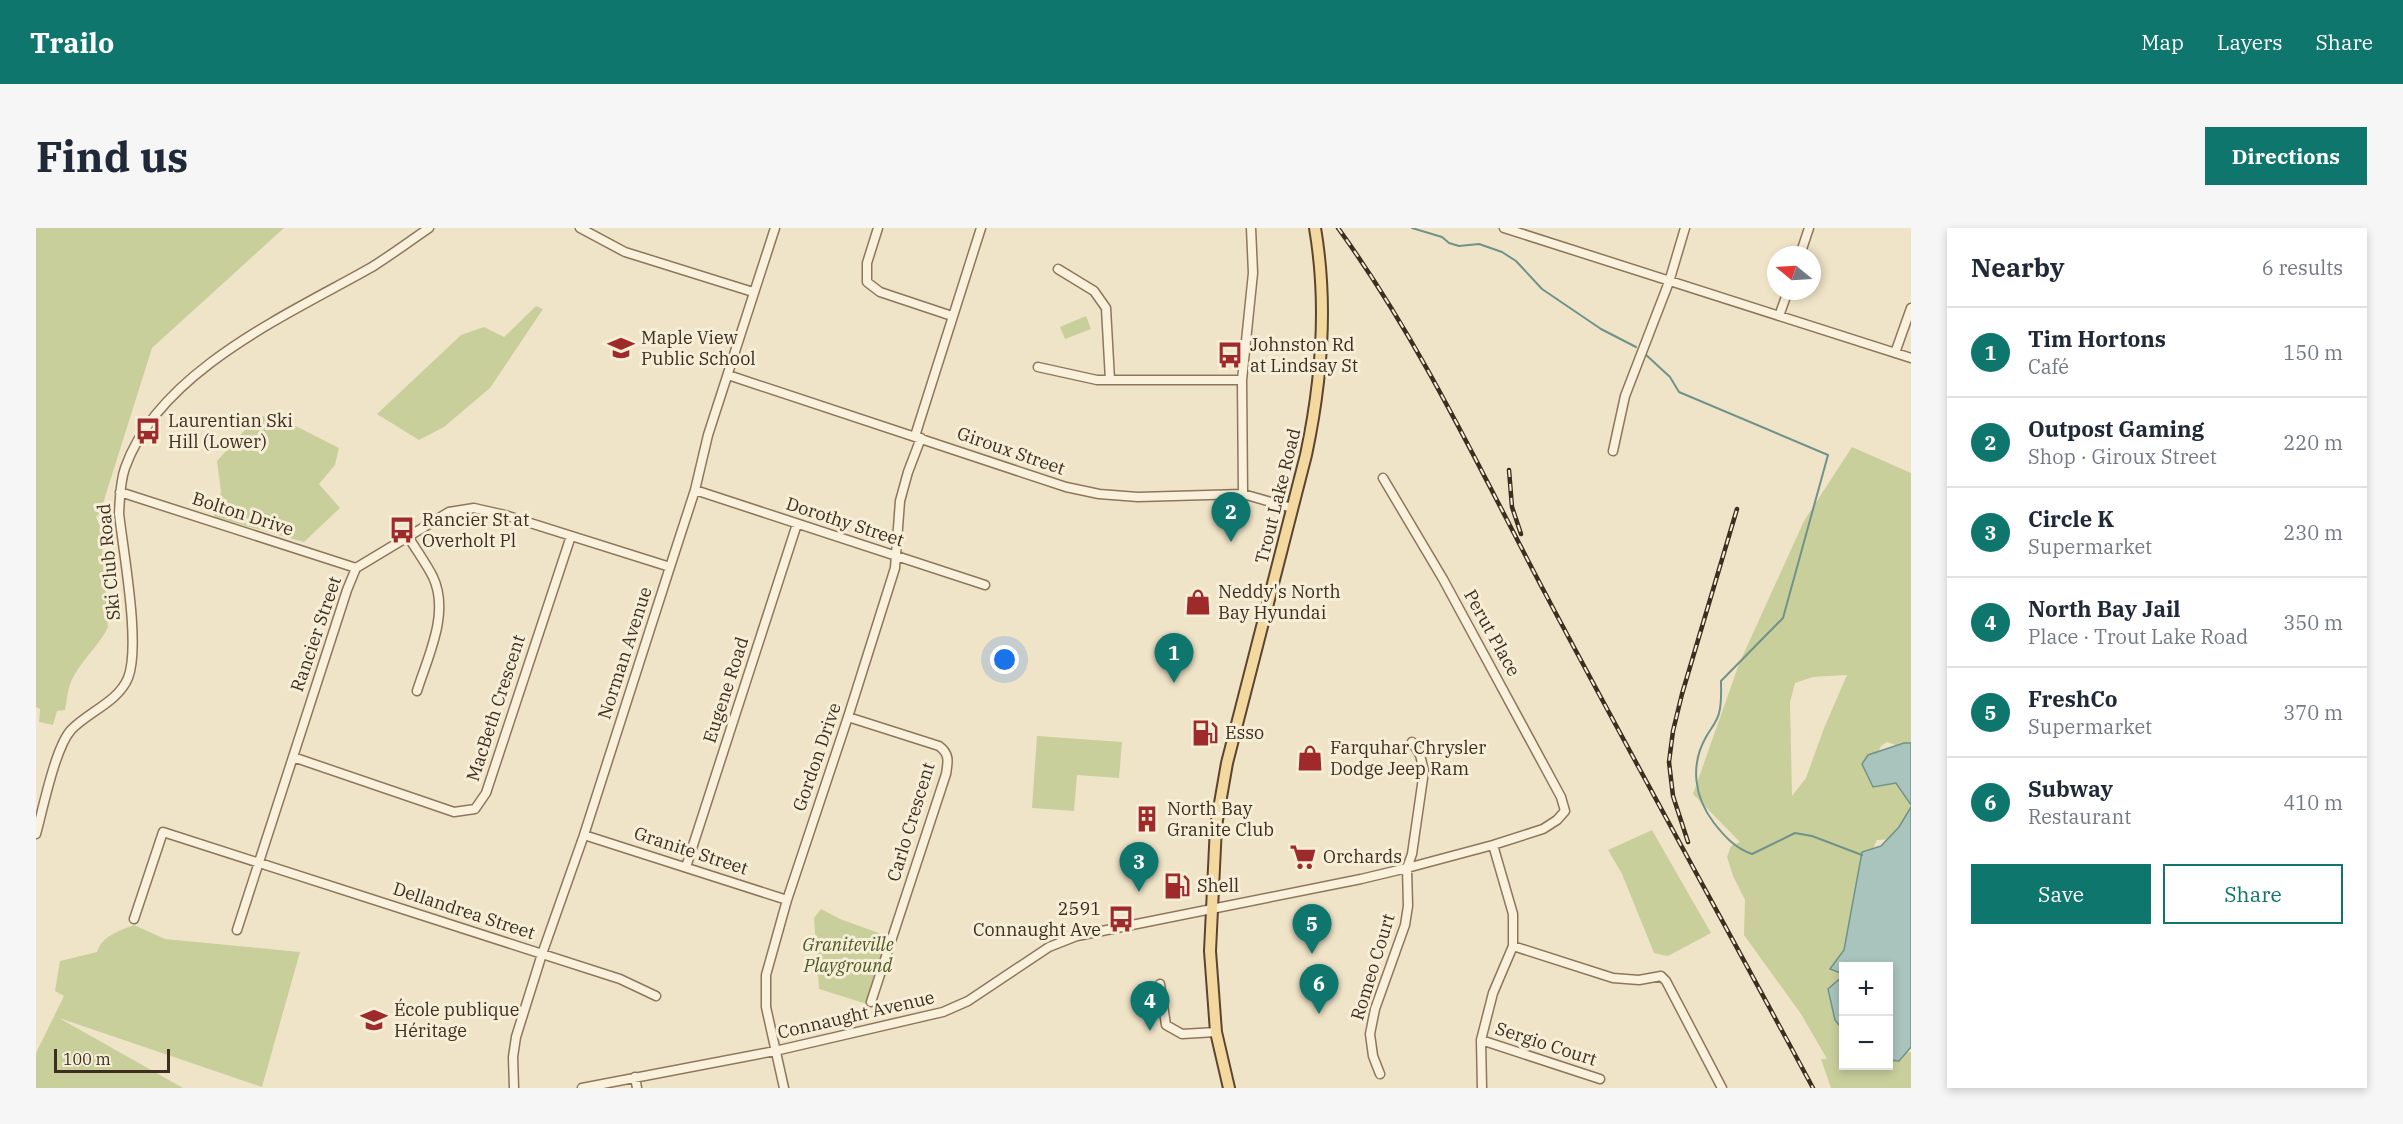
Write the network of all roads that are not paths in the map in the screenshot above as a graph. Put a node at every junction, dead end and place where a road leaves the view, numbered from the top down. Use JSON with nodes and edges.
{"nodes":[{"id":1,"x":429,"y":228,"type":"edge"},
{"id":2,"x":580,"y":228,"type":"edge"},
{"id":3,"x":775,"y":228,"type":"edge"},
{"id":4,"x":879,"y":228,"type":"edge"},
{"id":5,"x":981,"y":228,"type":"edge"},
{"id":6,"x":1251,"y":228,"type":"edge"},
{"id":7,"x":1504,"y":228,"type":"edge"},
{"id":8,"x":1685,"y":228,"type":"edge"},
{"id":9,"x":1809,"y":228,"type":"edge"},
{"id":10,"x":1316,"y":232,"type":"edge"},
{"id":11,"x":1803,"y":246,"type":"edge"},
{"id":12,"x":1058,"y":269,"type":"dead end"},
{"id":13,"x":1669,"y":282,"type":"junction"},
{"id":14,"x":753,"y":292,"type":"junction"},
{"id":15,"x":1785,"y":300,"type":"edge"},
{"id":16,"x":1911,"y":308,"type":"edge"},
{"id":17,"x":952,"y":316,"type":"junction"},
{"id":18,"x":1779,"y":316,"type":"junction"},
{"id":19,"x":1896,"y":353,"type":"junction"},
{"id":20,"x":1911,"y":358,"type":"edge"},
{"id":21,"x":1038,"y":367,"type":"dead end"},
{"id":22,"x":728,"y":375,"type":"junction"},
{"id":23,"x":1110,"y":380,"type":"junction"},
{"id":24,"x":1242,"y":380,"type":"junction"},
{"id":25,"x":918,"y":437,"type":"junction"},
{"id":26,"x":1612,"y":451,"type":"dead end"},
{"id":27,"x":1383,"y":478,"type":"dead end"},
{"id":28,"x":695,"y":490,"type":"junction"},
{"id":29,"x":120,"y":492,"type":"junction"},
{"id":30,"x":1243,"y":494,"type":"junction"},
{"id":31,"x":1292,"y":508,"type":"junction"},
{"id":32,"x":797,"y":524,"type":"junction"},
{"id":33,"x":408,"y":536,"type":"junction"},
{"id":34,"x":571,"y":536,"type":"junction"},
{"id":35,"x":896,"y":555,"type":"junction"},
{"id":36,"x":670,"y":567,"type":"junction"},
{"id":37,"x":356,"y":568,"type":"junction"},
{"id":38,"x":986,"y":585,"type":"dead end"},
{"id":39,"x":417,"y":691,"type":"dead end"},
{"id":40,"x":848,"y":717,"type":"junction"},
{"id":41,"x":1412,"y":742,"type":"dead end"},
{"id":42,"x":293,"y":757,"type":"junction"},
{"id":43,"x":1566,"y":808,"type":"joint"},
{"id":44,"x":36,"y":834,"type":"edge"},
{"id":45,"x":584,"y":835,"type":"junction"},
{"id":46,"x":1493,"y":845,"type":"junction"},
{"id":47,"x":259,"y":864,"type":"junction"},
{"id":48,"x":686,"y":867,"type":"junction"},
{"id":49,"x":1407,"y":868,"type":"junction"},
{"id":50,"x":786,"y":900,"type":"junction"},
{"id":51,"x":1211,"y":908,"type":"junction"},
{"id":52,"x":134,"y":919,"type":"dead end"},
{"id":53,"x":237,"y":930,"type":"dead end"},
{"id":54,"x":1513,"y":946,"type":"junction"},
{"id":55,"x":542,"y":954,"type":"junction"},
{"id":56,"x":1160,"y":984,"type":"dead end"},
{"id":57,"x":656,"y":996,"type":"dead end"},
{"id":58,"x":871,"y":1002,"type":"dead end"},
{"id":59,"x":1216,"y":1032,"type":"junction"},
{"id":60,"x":1481,"y":1040,"type":"junction"},
{"id":61,"x":775,"y":1052,"type":"junction"},
{"id":62,"x":1380,"y":1074,"type":"dead end"},
{"id":63,"x":635,"y":1077,"type":"junction"},
{"id":64,"x":1600,"y":1079,"type":"dead end"},
{"id":65,"x":514,"y":1088,"type":"edge"},
{"id":66,"x":582,"y":1088,"type":"edge"},
{"id":67,"x":637,"y":1088,"type":"edge"},
{"id":68,"x":784,"y":1088,"type":"edge"},
{"id":69,"x":1229,"y":1088,"type":"edge"},
{"id":70,"x":1482,"y":1088,"type":"edge"},
{"id":71,"x":1722,"y":1088,"type":"edge"}],
"edges":[{"from":1,"to":29,"type":"street","name":"Ski Club Road"},
{"from":2,"to":14,"type":"street"},
{"from":3,"to":14,"type":"street","name":"Norman Avenue"},
{"from":4,"to":17,"type":"street"},
{"from":5,"to":17,"type":"street","name":"Gordon Drive"},
{"from":6,"to":24,"type":"street"},
{"from":7,"to":13,"type":"street"},
{"from":8,"to":13,"type":"street"},
{"from":9,"to":11,"type":"street"},
{"from":10,"to":31,"type":"main road","name":"Trout Lake Road"},
{"from":12,"to":23,"type":"street"},
{"from":13,"to":18,"type":"street"},
{"from":13,"to":26,"type":"street"},
{"from":14,"to":22,"type":"street","name":"Norman Avenue"},
{"from":15,"to":18,"type":"street"},
{"from":16,"to":19,"type":"street"},
{"from":17,"to":25,"type":"street","name":"Gordon Drive"},
{"from":18,"to":19,"type":"street"},
{"from":19,"to":20,"type":"street"},
{"from":21,"to":23,"type":"street"},
{"from":22,"to":25,"type":"street","name":"Giroux Street"},
{"from":22,"to":28,"type":"street","name":"Norman Avenue"},
{"from":23,"to":24,"type":"street"},
{"from":24,"to":30,"type":"street"},
{"from":25,"to":30,"type":"street","name":"Giroux Street"},
{"from":25,"to":35,"type":"street","name":"Gordon Drive"},
{"from":27,"to":43,"type":"street","name":"Perut Place"},
{"from":28,"to":32,"type":"street","name":"Dorothy Street"},
{"from":28,"to":36,"type":"street","name":"Norman Avenue"},
{"from":29,"to":37,"type":"street","name":"Bolton Drive"},
{"from":29,"to":44,"type":"street","name":"Ski Club Road"},
{"from":30,"to":31,"type":"street","name":"Giroux Street"},
{"from":31,"to":51,"type":"main road","name":"Trout Lake Road"},
{"from":32,"to":35,"type":"street","name":"Dorothy Street"},
{"from":32,"to":48,"type":"street","name":"Eugene Road"},
{"from":33,"to":34,"type":"street","name":"Rancier Street"},
{"from":33,"to":37,"type":"street","name":"Rancier Street"},
{"from":33,"to":39,"type":"street"},
{"from":34,"to":36,"type":"street","name":"Rancier Street"},
{"from":34,"to":42,"type":"street","name":"MacBeth Crescent"},
{"from":35,"to":38,"type":"street","name":"Dorothy Street"},
{"from":35,"to":40,"type":"street","name":"Gordon Drive"},
{"from":36,"to":45,"type":"street","name":"Norman Avenue"},
{"from":37,"to":42,"type":"street","name":"Rancier Street"},
{"from":40,"to":50,"type":"street","name":"Gordon Drive"},
{"from":40,"to":58,"type":"street","name":"Carlo Crescent"},
{"from":41,"to":49,"type":"street","name":"Romeo Court"},
{"from":42,"to":47,"type":"street","name":"Rancier Street"},
{"from":43,"to":46,"type":"street","name":"Connaught Avenue"},
{"from":45,"to":48,"type":"street","name":"Granite Street"},
{"from":45,"to":55,"type":"street","name":"Norman Avenue"},
{"from":46,"to":49,"type":"street","name":"Connaught Avenue"},
{"from":46,"to":54,"type":"street"},
{"from":47,"to":52,"type":"street","name":"Dellandrea Street"},
{"from":47,"to":53,"type":"street","name":"Rancier Street"},
{"from":47,"to":55,"type":"street","name":"Dellandrea Street"},
{"from":48,"to":50,"type":"street","name":"Granite Street"},
{"from":49,"to":51,"type":"street","name":"Connaught Avenue"},
{"from":49,"to":62,"type":"street","name":"Romeo Court"},
{"from":50,"to":61,"type":"street","name":"Gordon Drive"},
{"from":51,"to":59,"type":"main road","name":"Trout Lake Road"},
{"from":51,"to":61,"type":"street","name":"Connaught Avenue"},
{"from":54,"to":60,"type":"street"},
{"from":54,"to":71,"type":"street"},
{"from":55,"to":57,"type":"street","name":"Dellandrea Street"},
{"from":55,"to":65,"type":"street","name":"Norman Avenue"},
{"from":56,"to":59,"type":"street"},
{"from":59,"to":69,"type":"main road","name":"Trout Lake Road"},
{"from":60,"to":64,"type":"street","name":"Sergio Court"},
{"from":60,"to":70,"type":"street"},
{"from":61,"to":63,"type":"street","name":"Connaught Avenue"},
{"from":61,"to":68,"type":"street","name":"Gordon Drive"},
{"from":63,"to":66,"type":"street","name":"Connaught Avenue"},
{"from":63,"to":67,"type":"street"}]}
